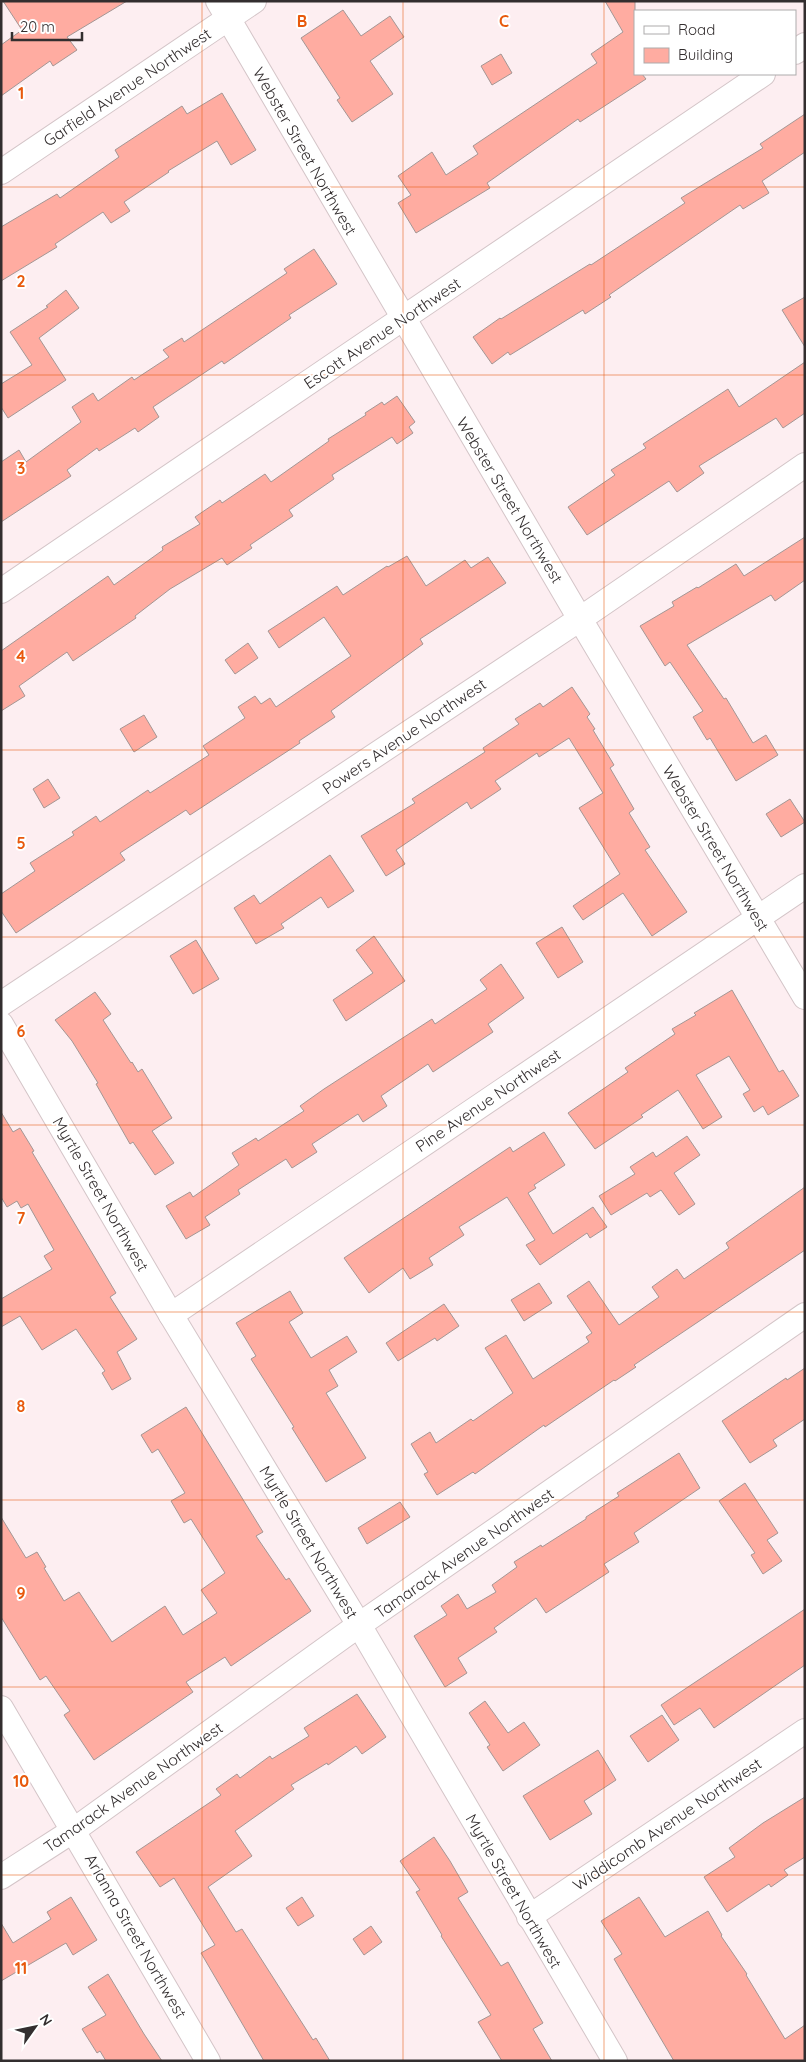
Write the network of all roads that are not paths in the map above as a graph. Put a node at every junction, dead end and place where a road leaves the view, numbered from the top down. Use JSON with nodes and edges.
{"nodes":[{"id":1,"x":254,"y":1,"type":"edge"},
{"id":2,"x":223,"y":10,"type":"edge"},
{"id":3,"x":762,"y":75,"type":"edge"},
{"id":4,"x":1,"y":172,"type":"edge"},
{"id":5,"x":403,"y":319,"type":"junction"},
{"id":6,"x":805,"y":465,"type":"edge"},
{"id":7,"x":1,"y":591,"type":"edge"},
{"id":8,"x":580,"y":618,"type":"junction"},
{"id":9,"x":805,"y":886,"type":"edge"},
{"id":10,"x":758,"y":918,"type":"junction"},
{"id":11,"x":805,"y":997,"type":"edge"},
{"id":12,"x":1,"y":1004,"type":"edge"},
{"id":13,"x":1,"y":1024,"type":"edge"},
{"id":14,"x":172,"y":1315,"type":"junction"},
{"id":15,"x":805,"y":1315,"type":"edge"},
{"id":16,"x":360,"y":1626,"type":"junction"},
{"id":17,"x":1,"y":1708,"type":"edge"},
{"id":18,"x":805,"y":1731,"type":"edge"},
{"id":19,"x":74,"y":1830,"type":"junction"},
{"id":20,"x":1,"y":1877,"type":"edge"},
{"id":21,"x":529,"y":1917,"type":"junction"},
{"id":22,"x":208,"y":2061,"type":"edge"},
{"id":23,"x":615,"y":2061,"type":"edge"}],
"edges":[{"from":1,"to":2,"type":"street","name":"Garfield Avenue Northwest"},
{"from":2,"to":4,"type":"street","name":"Garfield Avenue Northwest"},
{"from":2,"to":5,"type":"street","name":"Webster Street Northwest"},
{"from":3,"to":5,"type":"street","name":"Escott Avenue Northwest"},
{"from":5,"to":7,"type":"street","name":"Escott Avenue Northwest"},
{"from":5,"to":8,"type":"street","name":"Webster Street Northwest"},
{"from":6,"to":8,"type":"street","name":"Powers Avenue Northwest"},
{"from":8,"to":10,"type":"street","name":"Webster Street Northwest"},
{"from":8,"to":12,"type":"street","name":"Powers Avenue Northwest"},
{"from":9,"to":10,"type":"street","name":"Pine Avenue Northwest"},
{"from":10,"to":11,"type":"street","name":"Webster Street Northwest"},
{"from":10,"to":14,"type":"street","name":"Pine Avenue Northwest"},
{"from":13,"to":14,"type":"street","name":"Myrtle Street Northwest"},
{"from":14,"to":16,"type":"street","name":"Myrtle Street Northwest"},
{"from":15,"to":16,"type":"street","name":"Tamarack Avenue Northwest"},
{"from":16,"to":19,"type":"street","name":"Tamarack Avenue Northwest"},
{"from":16,"to":21,"type":"street","name":"Myrtle Street Northwest"},
{"from":17,"to":19,"type":"street","name":"Arianna Street Northwest"},
{"from":18,"to":21,"type":"street","name":"Widdicomb Avenue Northwest"},
{"from":19,"to":20,"type":"street","name":"Tamarack Avenue Northwest"},
{"from":19,"to":22,"type":"street","name":"Arianna Street Northwest"},
{"from":21,"to":23,"type":"street","name":"Myrtle Street Northwest"}]}
